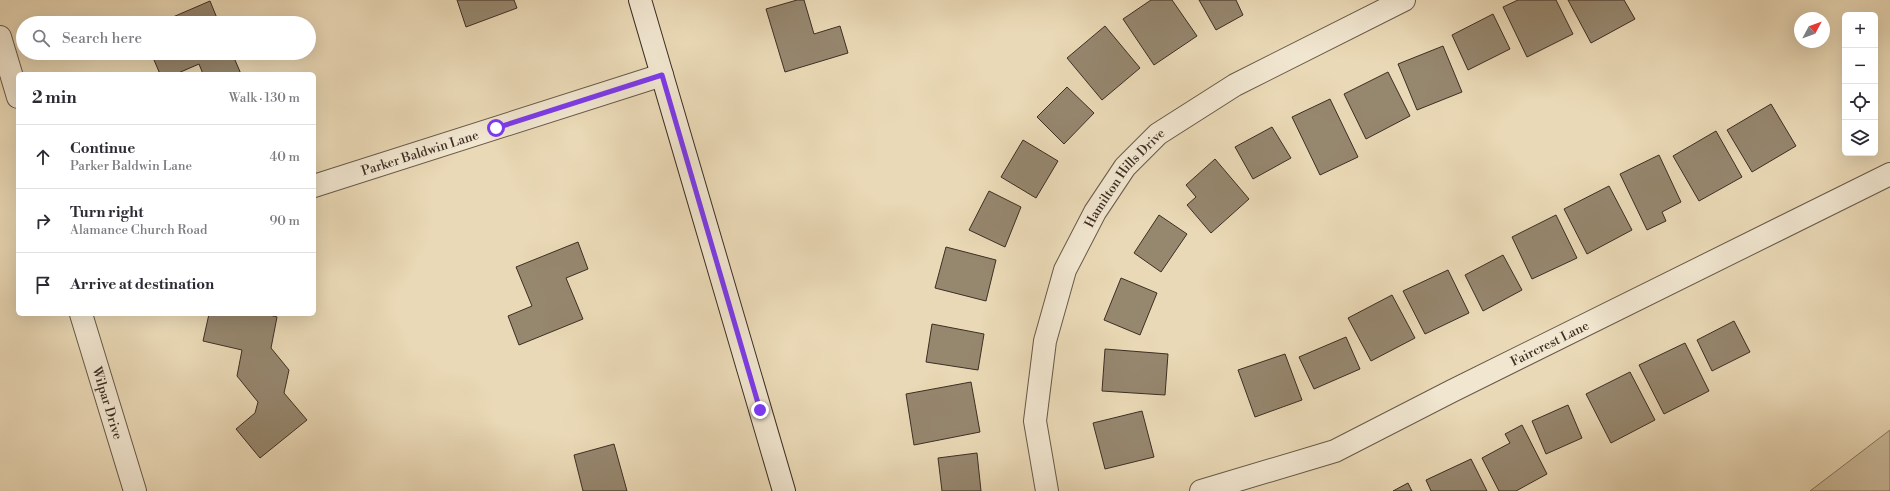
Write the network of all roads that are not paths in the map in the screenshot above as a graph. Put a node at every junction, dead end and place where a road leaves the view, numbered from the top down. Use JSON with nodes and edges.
{"nodes":[{"id":1,"x":640,"y":0,"type":"edge"},
{"id":2,"x":1404,"y":0,"type":"edge"},
{"id":3,"x":0,"y":37,"type":"edge"},
{"id":4,"x":662,"y":75,"type":"junction"},
{"id":5,"x":16,"y":90,"type":"edge"},
{"id":6,"x":1890,"y":174,"type":"edge"},
{"id":7,"x":316,"y":185,"type":"edge"},
{"id":8,"x":82,"y":316,"type":"edge"},
{"id":9,"x":135,"y":491,"type":"edge"},
{"id":10,"x":784,"y":491,"type":"edge"},
{"id":11,"x":1047,"y":491,"type":"edge"},
{"id":12,"x":1201,"y":491,"type":"edge"}],
"edges":[{"from":1,"to":4,"type":"street"},
{"from":2,"to":11,"type":"street","name":"Hamilton Hills Drive"},
{"from":3,"to":5,"type":"street"},
{"from":4,"to":7,"type":"street","name":"Parker Baldwin Lane"},
{"from":4,"to":10,"type":"street"},
{"from":6,"to":12,"type":"street","name":"Faircrest Lane"},
{"from":8,"to":9,"type":"street","name":"Wilpar Drive"}]}
